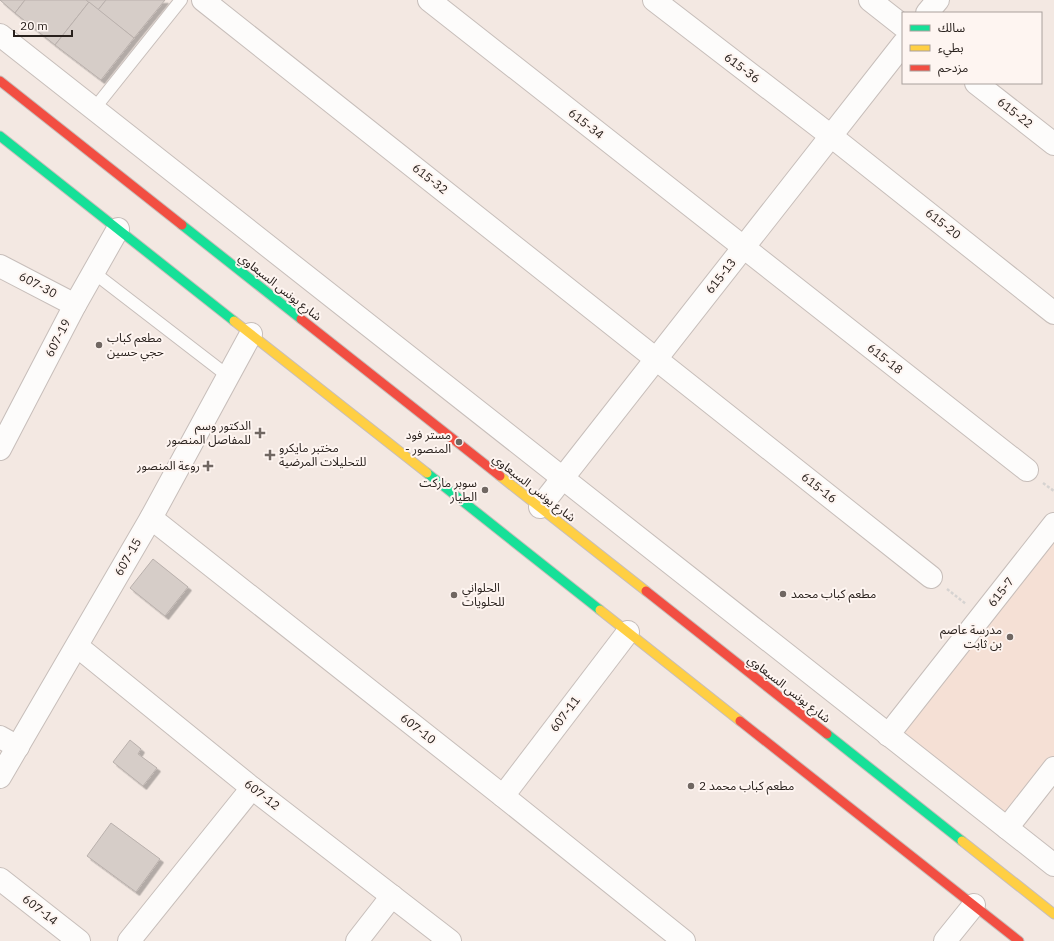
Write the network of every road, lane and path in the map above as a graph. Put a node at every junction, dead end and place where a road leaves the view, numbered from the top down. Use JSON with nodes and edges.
{"nodes":[{"id":1,"x":181,"y":0,"type":"edge"},
{"id":2,"x":203,"y":0,"type":"edge"},
{"id":3,"x":429,"y":0,"type":"edge"},
{"id":4,"x":654,"y":0,"type":"edge"},
{"id":5,"x":870,"y":0,"type":"edge"},
{"id":6,"x":938,"y":0,"type":"edge"},
{"id":7,"x":929,"y":12,"type":"edge"},
{"id":8,"x":902,"y":25,"type":"edge"},
{"id":9,"x":0,"y":35,"type":"edge"},
{"id":10,"x":902,"y":45,"type":"edge"},
{"id":11,"x":0,"y":81,"type":"edge"},
{"id":12,"x":977,"y":84,"type":"edge"},
{"id":13,"x":94,"y":109,"type":"junction"},
{"id":14,"x":0,"y":136,"type":"edge"},
{"id":15,"x":831,"y":136,"type":"junction"},
{"id":16,"x":1054,"y":144,"type":"edge"},
{"id":17,"x":118,"y":229,"type":"junction"},
{"id":18,"x":743,"y":248,"type":"junction"},
{"id":19,"x":0,"y":266,"type":"edge"},
{"id":20,"x":93,"y":272,"type":"junction"},
{"id":21,"x":75,"y":305,"type":"junction"},
{"id":22,"x":1054,"y":313,"type":"edge"},
{"id":23,"x":251,"y":334,"type":"junction"},
{"id":24,"x":656,"y":358,"type":"junction"},
{"id":25,"x":228,"y":376,"type":"junction"},
{"id":26,"x":0,"y":450,"type":"edge"},
{"id":27,"x":1027,"y":470,"type":"dead end"},
{"id":28,"x":563,"y":478,"type":"junction"},
{"id":29,"x":540,"y":508,"type":"junction"},
{"id":30,"x":151,"y":518,"type":"junction"},
{"id":31,"x":1052,"y":531,"type":"edge"},
{"id":32,"x":931,"y":577,"type":"joint"},
{"id":33,"x":982,"y":616,"type":"junction"},
{"id":34,"x":628,"y":632,"type":"junction"},
{"id":35,"x":77,"y":646,"type":"junction"},
{"id":36,"x":888,"y":735,"type":"junction"},
{"id":37,"x":9,"y":742,"type":"edge"},
{"id":38,"x":1054,"y":768,"type":"edge"},
{"id":39,"x":0,"y":777,"type":"edge"},
{"id":40,"x":252,"y":788,"type":"junction"},
{"id":41,"x":503,"y":796,"type":"junction"},
{"id":42,"x":1007,"y":828,"type":"junction"},
{"id":43,"x":1054,"y":865,"type":"edge"},
{"id":44,"x":0,"y":879,"type":"edge"},
{"id":45,"x":392,"y":896,"type":"junction"},
{"id":46,"x":974,"y":905,"type":"junction"},
{"id":47,"x":1054,"y":914,"type":"edge"},
{"id":48,"x":79,"y":941,"type":"edge"},
{"id":49,"x":130,"y":941,"type":"edge"},
{"id":50,"x":357,"y":941,"type":"edge"},
{"id":51,"x":450,"y":941,"type":"edge"},
{"id":52,"x":684,"y":941,"type":"edge"},
{"id":53,"x":945,"y":941,"type":"edge"},
{"id":54,"x":1019,"y":941,"type":"edge"}],
"edges":[{"from":1,"to":13,"type":"lane"},
{"from":2,"to":24,"type":"street","name":"615-32"},
{"from":3,"to":18,"type":"street","name":"615-34"},
{"from":4,"to":15,"type":"street","name":"615-36"},
{"from":5,"to":8,"type":"street"},
{"from":6,"to":7,"type":"street"},
{"from":9,"to":13,"type":"street"},
{"from":10,"to":15,"type":"street","name":"615-13"},
{"from":11,"to":29,"type":"main road","name":"شارع يونس السبعاوي"},
{"from":12,"to":16,"type":"street","name":"615-22"},
{"from":13,"to":28,"type":"street"},
{"from":14,"to":17,"type":"main road"},
{"from":15,"to":18,"type":"street","name":"615-13"},
{"from":15,"to":22,"type":"street","name":"615-20"},
{"from":17,"to":20,"type":"street","name":"607-19"},
{"from":17,"to":23,"type":"main road"},
{"from":18,"to":24,"type":"street","name":"615-13"},
{"from":18,"to":27,"type":"street","name":"615-18"},
{"from":19,"to":21,"type":"street","name":"607-30"},
{"from":20,"to":21,"type":"street","name":"607-19"},
{"from":20,"to":25,"type":"lane"},
{"from":21,"to":26,"type":"street","name":"607-19"},
{"from":23,"to":25,"type":"street","name":"607-15"},
{"from":23,"to":34,"type":"main road"},
{"from":24,"to":28,"type":"street","name":"615-13"},
{"from":24,"to":32,"type":"street","name":"615-16"},
{"from":25,"to":30,"type":"street","name":"607-15"},
{"from":28,"to":29,"type":"street","name":"615-13"},
{"from":28,"to":36,"type":"street"},
{"from":29,"to":47,"type":"main road","name":"شارع يونس السبعاوي"},
{"from":30,"to":35,"type":"street","name":"607-15"},
{"from":30,"to":41,"type":"street","name":"607-10"},
{"from":31,"to":33,"type":"street","name":"615-7"},
{"from":32,"to":33,"type":"path"},
{"from":33,"to":36,"type":"street","name":"615-7"},
{"from":34,"to":41,"type":"street","name":"607-11"},
{"from":34,"to":46,"type":"main road"},
{"from":35,"to":37,"type":"street","name":"607-15"},
{"from":35,"to":40,"type":"street","name":"607-12"},
{"from":36,"to":42,"type":"street"},
{"from":37,"to":39,"type":"street","name":"607-15"},
{"from":38,"to":42,"type":"street"},
{"from":40,"to":45,"type":"street","name":"607-12"},
{"from":40,"to":49,"type":"street"},
{"from":41,"to":52,"type":"street","name":"607-10"},
{"from":42,"to":43,"type":"street"},
{"from":44,"to":48,"type":"street","name":"607-14"},
{"from":45,"to":50,"type":"street"},
{"from":45,"to":51,"type":"street","name":"607-12"},
{"from":46,"to":53,"type":"street"},
{"from":46,"to":54,"type":"main road"}]}
